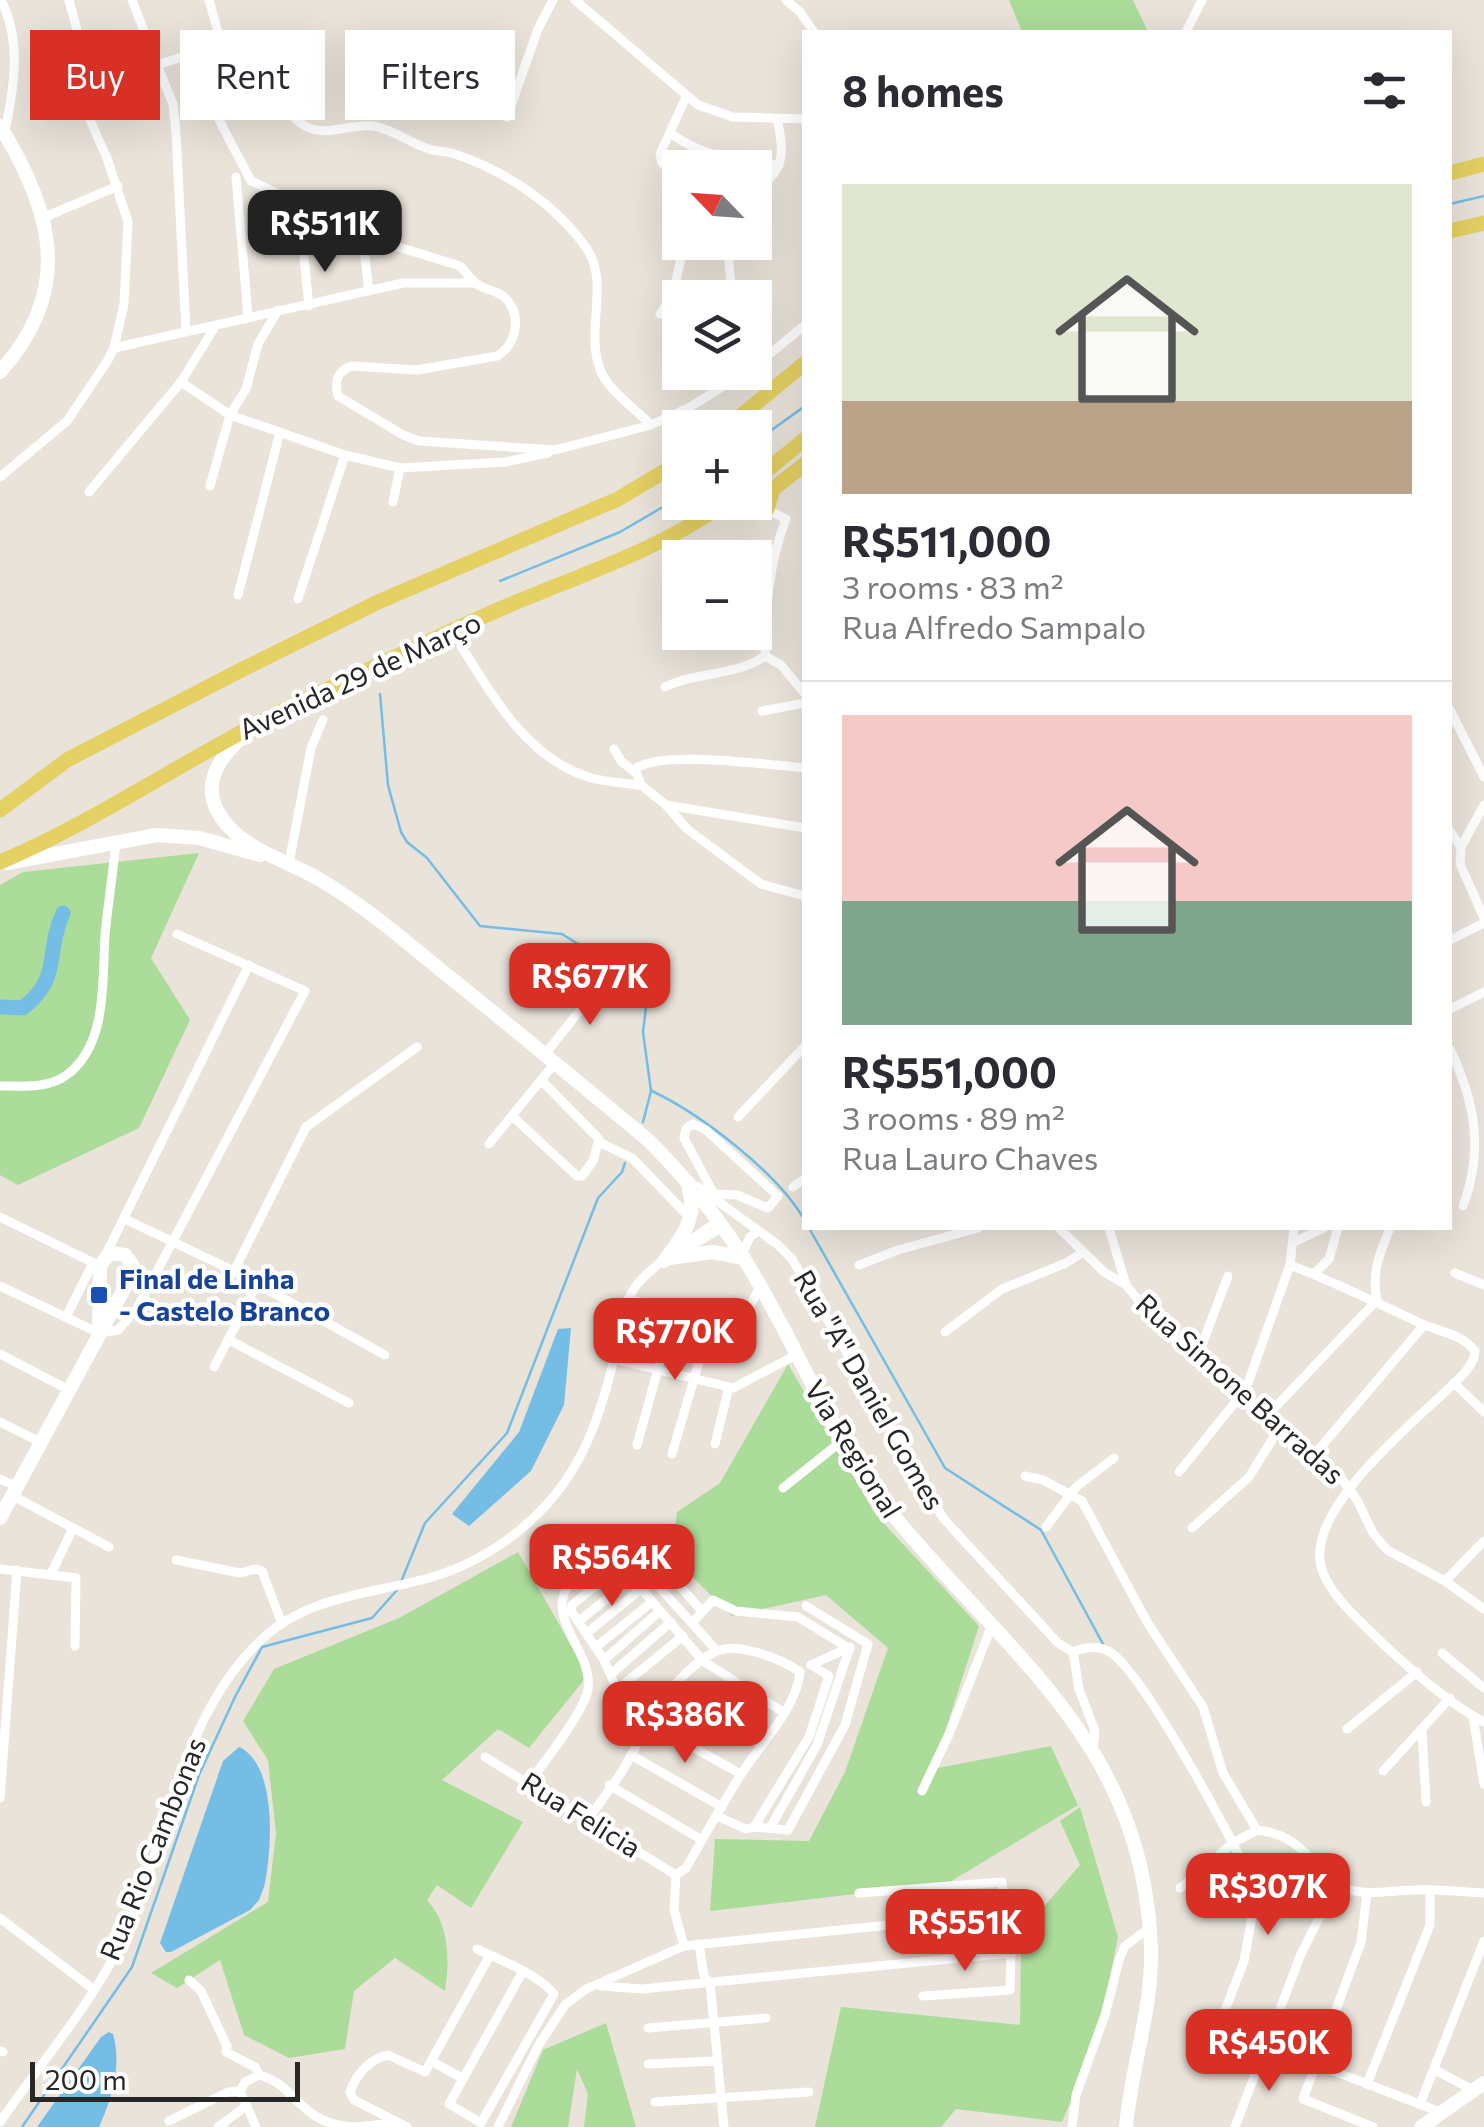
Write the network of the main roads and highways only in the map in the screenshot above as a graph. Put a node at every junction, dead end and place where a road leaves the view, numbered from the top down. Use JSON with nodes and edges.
{"nodes":[{"id":1,"x":2,"y":130,"type":"edge"},
{"id":2,"x":1484,"y":164,"type":"edge"},
{"id":3,"x":1452,"y":172,"type":"edge"},
{"id":4,"x":1484,"y":223,"type":"edge"},
{"id":5,"x":1452,"y":231,"type":"edge"},
{"id":6,"x":802,"y":367,"type":"edge"},
{"id":7,"x":0,"y":372,"type":"edge"},
{"id":8,"x":747,"y":410,"type":"edge"},
{"id":9,"x":802,"y":441,"type":"edge"},
{"id":10,"x":802,"y":450,"type":"edge"},
{"id":11,"x":786,"y":454,"type":"junction"},
{"id":12,"x":772,"y":466,"type":"edge"},
{"id":13,"x":802,"y":466,"type":"edge"},
{"id":14,"x":662,"y":472,"type":"edge"},
{"id":15,"x":772,"y":490,"type":"edge"},
{"id":16,"x":694,"y":520,"type":"edge"},
{"id":17,"x":260,"y":722,"type":"junction"},
{"id":18,"x":0,"y":810,"type":"edge"},
{"id":19,"x":285,"y":861,"type":"junction"},
{"id":20,"x":0,"y":863,"type":"edge"},
{"id":21,"x":681,"y":1173,"type":"junction"},
{"id":22,"x":743,"y":1256,"type":"junction"},
{"id":23,"x":98,"y":1333,"type":"junction"},
{"id":24,"x":0,"y":1518,"type":"edge"},
{"id":25,"x":1479,"y":2086,"type":"edge"},
{"id":26,"x":1126,"y":2127,"type":"edge"},
{"id":27,"x":1421,"y":2127,"type":"edge"}],
"edges":[{"from":1,"to":7,"type":"main road"},
{"from":2,"to":3,"type":"main road"},
{"from":4,"to":5,"type":"main road"},
{"from":6,"to":8,"type":"main road"},
{"from":9,"to":11,"type":"main road"},
{"from":10,"to":11,"type":"main road"},
{"from":11,"to":12,"type":"main road"},
{"from":13,"to":15,"type":"main road"},
{"from":14,"to":18,"type":"main road","name":"Avenida 29 de Março"},
{"from":16,"to":17,"type":"main road","name":"Avenida 29 de Março"},
{"from":17,"to":19,"type":"main road","name":"Via Regional"},
{"from":17,"to":20,"type":"main road","name":"Avenida 29 de Março"},
{"from":19,"to":20,"type":"main road","name":"Via Regional"},
{"from":19,"to":21,"type":"main road","name":"Via Regional"},
{"from":21,"to":22,"type":"main road","name":"Via Regional"},
{"from":21,"to":22,"type":"main road"},
{"from":22,"to":26,"type":"main road","name":"Via Regional"},
{"from":23,"to":23,"type":"main road"},
{"from":23,"to":24,"type":"main road"},
{"from":25,"to":27,"type":"main road"}]}
